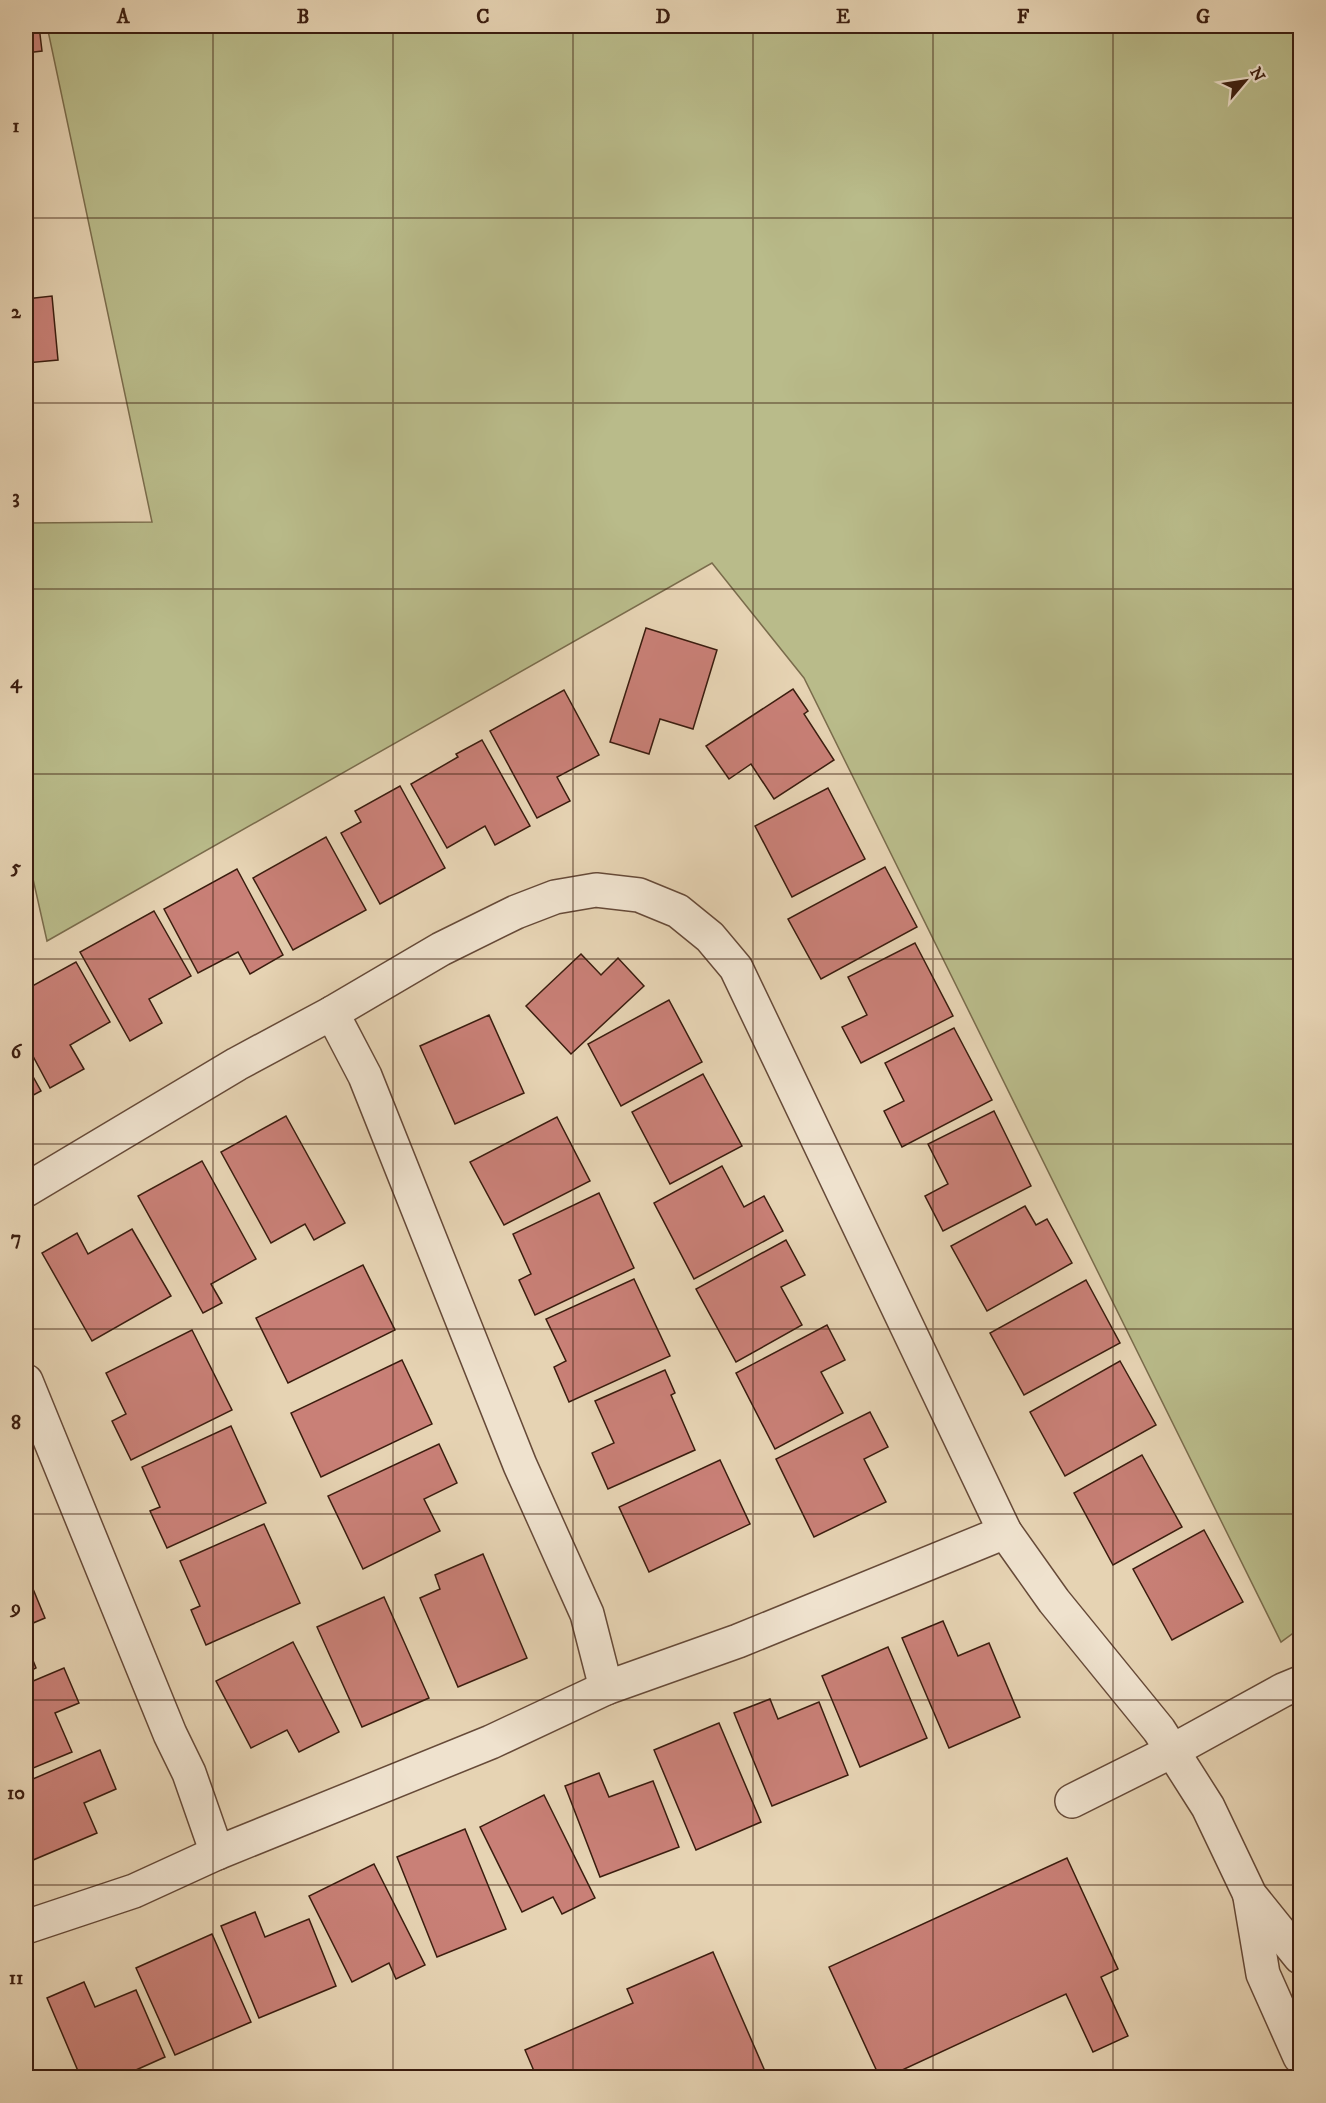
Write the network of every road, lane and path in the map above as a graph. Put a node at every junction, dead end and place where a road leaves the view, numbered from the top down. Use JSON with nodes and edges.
{"nodes":[{"id":1,"x":332,"y":1013,"type":"junction"},
{"id":2,"x":26,"y":1190,"type":"edge"},
{"id":3,"x":26,"y":1381,"type":"edge"},
{"id":4,"x":1005,"y":1532,"type":"junction"},
{"id":5,"x":1300,"y":1683,"type":"edge"},
{"id":6,"x":606,"y":1688,"type":"junction"},
{"id":7,"x":1172,"y":1751,"type":"junction"},
{"id":8,"x":1072,"y":1801,"type":"dead end"},
{"id":9,"x":217,"y":1853,"type":"junction"},
{"id":10,"x":1250,"y":1895,"type":"junction"},
{"id":11,"x":26,"y":1927,"type":"edge"},
{"id":12,"x":1300,"y":1957,"type":"edge"},
{"id":13,"x":1300,"y":2057,"type":"edge"}],
"edges":[{"from":1,"to":2,"type":"street"},
{"from":1,"to":4,"type":"street"},
{"from":1,"to":6,"type":"street"},
{"from":3,"to":9,"type":"street"},
{"from":4,"to":6,"type":"street"},
{"from":4,"to":7,"type":"street"},
{"from":5,"to":7,"type":"street"},
{"from":6,"to":9,"type":"street"},
{"from":7,"to":8,"type":"street"},
{"from":7,"to":10,"type":"street"},
{"from":9,"to":11,"type":"street"},
{"from":10,"to":12,"type":"street"},
{"from":10,"to":13,"type":"street"}]}
